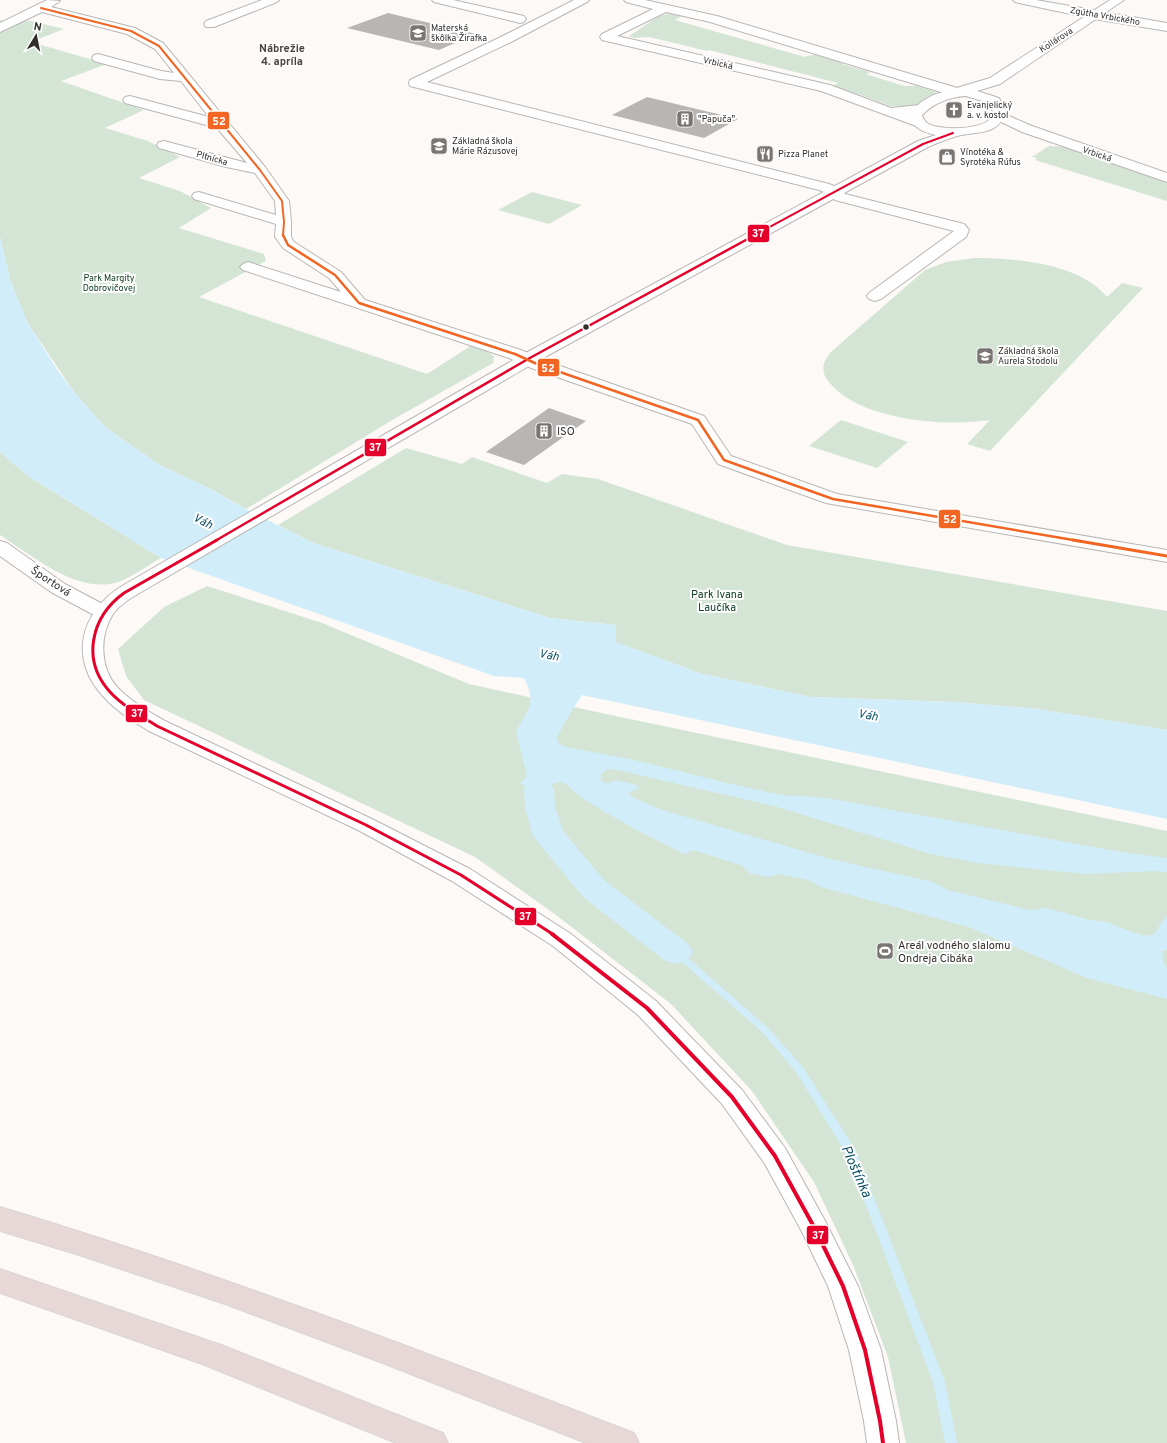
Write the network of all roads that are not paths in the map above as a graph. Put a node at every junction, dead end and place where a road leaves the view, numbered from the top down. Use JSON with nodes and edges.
{"nodes":[{"id":1,"x":57,"y":0,"type":"edge"},
{"id":2,"x":273,"y":0,"type":"edge"},
{"id":3,"x":438,"y":0,"type":"edge"},
{"id":4,"x":583,"y":0,"type":"edge"},
{"id":5,"x":630,"y":0,"type":"edge"},
{"id":6,"x":1019,"y":0,"type":"edge"},
{"id":7,"x":1118,"y":0,"type":"edge"},
{"id":8,"x":664,"y":8,"type":"junction"},
{"id":9,"x":36,"y":10,"type":"junction"},
{"id":10,"x":1094,"y":15,"type":"junction"},
{"id":11,"x":0,"y":16,"type":"edge"},
{"id":12,"x":520,"y":19,"type":"dead end"},
{"id":13,"x":210,"y":24,"type":"dead end"},
{"id":14,"x":1167,"y":27,"type":"edge"},
{"id":15,"x":0,"y":28,"type":"edge"},
{"id":16,"x":98,"y":58,"type":"dead end"},
{"id":17,"x":184,"y":78,"type":"junction"},
{"id":18,"x":995,"y":81,"type":"junction"},
{"id":19,"x":959,"y":93,"type":"junction"},
{"id":20,"x":130,"y":100,"type":"dead end"},
{"id":21,"x":994,"y":101,"type":"junction"},
{"id":22,"x":920,"y":109,"type":"junction"},
{"id":23,"x":890,"y":112,"type":"junction"},
{"id":24,"x":1000,"y":116,"type":"junction"},
{"id":25,"x":921,"y":124,"type":"junction"},
{"id":26,"x":222,"y":126,"type":"junction"},
{"id":27,"x":988,"y":127,"type":"junction"},
{"id":28,"x":1028,"y":129,"type":"junction"},
{"id":29,"x":953,"y":133,"type":"junction"},
{"id":30,"x":923,"y":144,"type":"junction"},
{"id":31,"x":164,"y":145,"type":"dead end"},
{"id":32,"x":260,"y":170,"type":"junction"},
{"id":33,"x":1167,"y":178,"type":"edge"},
{"id":34,"x":834,"y":191,"type":"junction"},
{"id":35,"x":199,"y":196,"type":"dead end"},
{"id":36,"x":284,"y":222,"type":"junction"},
{"id":37,"x":248,"y":267,"type":"dead end"},
{"id":38,"x":875,"y":296,"type":"dead end"},
{"id":39,"x":359,"y":303,"type":"junction"},
{"id":40,"x":528,"y":359,"type":"junction"},
{"id":41,"x":0,"y":547,"type":"edge"},
{"id":42,"x":1167,"y":556,"type":"edge"},
{"id":43,"x":103,"y":612,"type":"junction"},
{"id":44,"x":0,"y":1219,"type":"edge"},
{"id":45,"x":0,"y":1281,"type":"edge"},
{"id":46,"x":432,"y":1443,"type":"edge"},
{"id":47,"x":623,"y":1443,"type":"edge"},
{"id":48,"x":882,"y":1443,"type":"edge"}],
"edges":[{"from":1,"to":9,"type":"street"},
{"from":2,"to":13,"type":"street"},
{"from":3,"to":12,"type":"street"},
{"from":4,"to":34,"type":"street"},
{"from":5,"to":8,"type":"street"},
{"from":6,"to":10,"type":"street","name":"Zgútha Vrbického"},
{"from":7,"to":10,"type":"street","name":"Kollárova"},
{"from":8,"to":19,"type":"street"},
{"from":8,"to":23,"type":"street","name":"Vrbická"},
{"from":9,"to":11,"type":"street"},
{"from":9,"to":15,"type":"street"},
{"from":9,"to":17,"type":"street","name":"Pltnícka"},
{"from":10,"to":14,"type":"street","name":"Zgútha Vrbického"},
{"from":10,"to":18,"type":"street","name":"Kollárova"},
{"from":16,"to":17,"type":"street"},
{"from":17,"to":26,"type":"street","name":"Pltnícka"},
{"from":18,"to":19,"type":"street","name":"Kollárova"},
{"from":18,"to":21,"type":"street"},
{"from":19,"to":21,"type":"street"},
{"from":19,"to":22,"type":"street"},
{"from":20,"to":26,"type":"street"},
{"from":21,"to":24,"type":"street"},
{"from":22,"to":23,"type":"street","name":"Vrbická"},
{"from":22,"to":25,"type":"street"},
{"from":23,"to":25,"type":"street","name":"Vrbická"},
{"from":24,"to":27,"type":"street"},
{"from":24,"to":28,"type":"street","name":"Vrbická"},
{"from":25,"to":29,"type":"street","name":"Vrbická"},
{"from":25,"to":30,"type":"street"},
{"from":26,"to":32,"type":"street","name":"Pltnícka"},
{"from":27,"to":28,"type":"street","name":"Vrbická"},
{"from":27,"to":29,"type":"street","name":"Vrbická"},
{"from":28,"to":33,"type":"street","name":"Vrbická"},
{"from":29,"to":30,"type":"street"},
{"from":30,"to":34,"type":"street"},
{"from":31,"to":32,"type":"street","name":"Pltnícka"},
{"from":32,"to":36,"type":"street","name":"Pltnícka"},
{"from":34,"to":38,"type":"street"},
{"from":34,"to":40,"type":"street"},
{"from":35,"to":36,"type":"street"},
{"from":36,"to":39,"type":"street","name":"Pltnícka"},
{"from":37,"to":39,"type":"street"},
{"from":39,"to":40,"type":"street"},
{"from":40,"to":42,"type":"street"},
{"from":40,"to":43,"type":"street"},
{"from":41,"to":43,"type":"street","name":"Športová"},
{"from":43,"to":48,"type":"street"},
{"from":44,"to":47,"type":"highway"},
{"from":45,"to":46,"type":"highway"}]}
